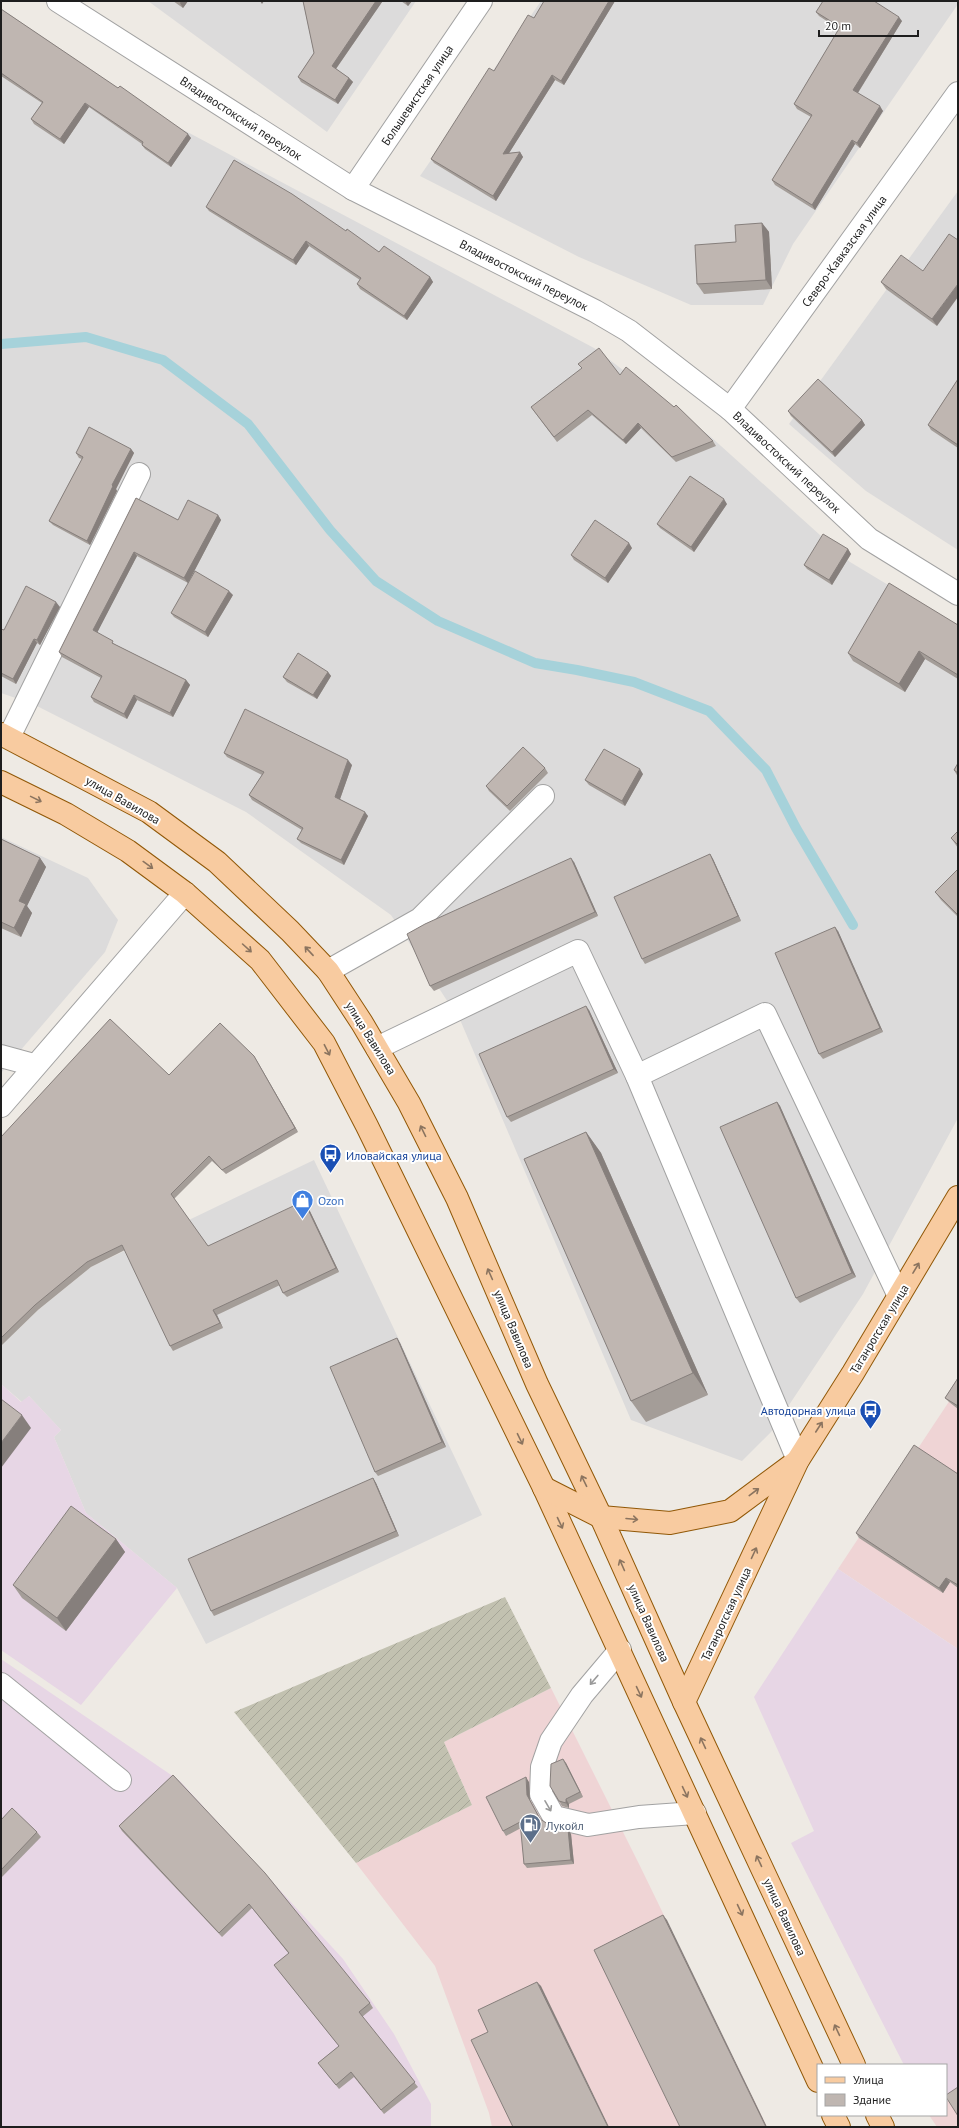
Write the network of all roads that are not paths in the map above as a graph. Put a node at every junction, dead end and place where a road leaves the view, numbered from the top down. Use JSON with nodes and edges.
{"nodes":[{"id":1,"x":58,"y":1,"type":"edge"},
{"id":2,"x":481,"y":1,"type":"edge"},
{"id":3,"x":958,"y":93,"type":"edge"},
{"id":4,"x":353,"y":189,"type":"junction"},
{"id":5,"x":730,"y":409,"type":"junction"},
{"id":6,"x":139,"y":474,"type":"dead end"},
{"id":7,"x":958,"y":594,"type":"edge"},
{"id":8,"x":5,"y":736,"type":"edge"},
{"id":9,"x":1,"y":782,"type":"edge"},
{"id":10,"x":543,"y":796,"type":"dead end"},
{"id":11,"x":185,"y":893,"type":"junction"},
{"id":12,"x":328,"y":971,"type":"junction"},
{"id":13,"x":377,"y":1048,"type":"junction"},
{"id":14,"x":1,"y":1056,"type":"edge"},
{"id":15,"x":34,"y":1065,"type":"junction"},
{"id":16,"x":637,"y":1076,"type":"junction"},
{"id":17,"x":1,"y":1106,"type":"edge"},
{"id":18,"x":958,"y":1197,"type":"edge"},
{"id":19,"x":899,"y":1296,"type":"junction"},
{"id":20,"x":798,"y":1460,"type":"junction"},
{"id":21,"x":544,"y":1488,"type":"junction"},
{"id":22,"x":600,"y":1517,"type":"junction"},
{"id":23,"x":620,"y":1650,"type":"junction"},
{"id":24,"x":1,"y":1684,"type":"edge"},
{"id":25,"x":684,"y":1702,"type":"junction"},
{"id":26,"x":120,"y":1780,"type":"dead end"},
{"id":27,"x":695,"y":1813,"type":"junction"},
{"id":28,"x":854,"y":2064,"type":"edge"},
{"id":29,"x":817,"y":2079,"type":"edge"},
{"id":30,"x":834,"y":2116,"type":"edge"},
{"id":31,"x":878,"y":2116,"type":"edge"},
{"id":32,"x":839,"y":2127,"type":"edge"},
{"id":33,"x":883,"y":2127,"type":"edge"}],
"edges":[{"from":1,"to":4,"type":"street","name":"Владивостокский переулок"},
{"from":2,"to":4,"type":"street","name":"Большевистская улица"},
{"from":3,"to":5,"type":"street","name":"Северо-Кавказская улица"},
{"from":4,"to":5,"type":"street","name":"Владивостокский переулок"},
{"from":5,"to":7,"type":"street","name":"Владивостокский переулок"},
{"from":6,"to":8,"type":"street"},
{"from":12,"to":8,"type":"main road","name":"улица Вавилова","one_way":true},
{"from":9,"to":11,"type":"main road","one_way":true},
{"from":10,"to":12,"type":"street"},
{"from":11,"to":15,"type":"street"},
{"from":11,"to":21,"type":"main road","one_way":true},
{"from":12,"to":13,"type":"main road","name":"улица Вавилова"},
{"from":13,"to":16,"type":"street"},
{"from":22,"to":13,"type":"main road","name":"улица Вавилова","one_way":true},
{"from":14,"to":15,"type":"street"},
{"from":15,"to":17,"type":"street"},
{"from":16,"to":19,"type":"street"},
{"from":16,"to":20,"type":"street"},
{"from":19,"to":18,"type":"main road","name":"Таганрогская улица","one_way":true},
{"from":20,"to":19,"type":"main road","name":"Таганрогская улица","one_way":true},
{"from":22,"to":20,"type":"main road","name":"Таганрогская улица","one_way":true},
{"from":25,"to":20,"type":"main road","name":"Таганрогская улица","one_way":true},
{"from":21,"to":22,"type":"main road","name":"Таганрогская улица"},
{"from":21,"to":23,"type":"main road","one_way":true},
{"from":25,"to":22,"type":"main road","name":"улица Вавилова","one_way":true},
{"from":23,"to":27,"type":"main road","one_way":true},
{"from":23,"to":27,"type":"street","one_way":true},
{"from":24,"to":26,"type":"street"},
{"from":28,"to":25,"type":"main road","name":"улица Вавилова","one_way":true},
{"from":27,"to":29,"type":"main road","one_way":true},
{"from":30,"to":32,"type":"main road"},
{"from":31,"to":33,"type":"main road"}]}
